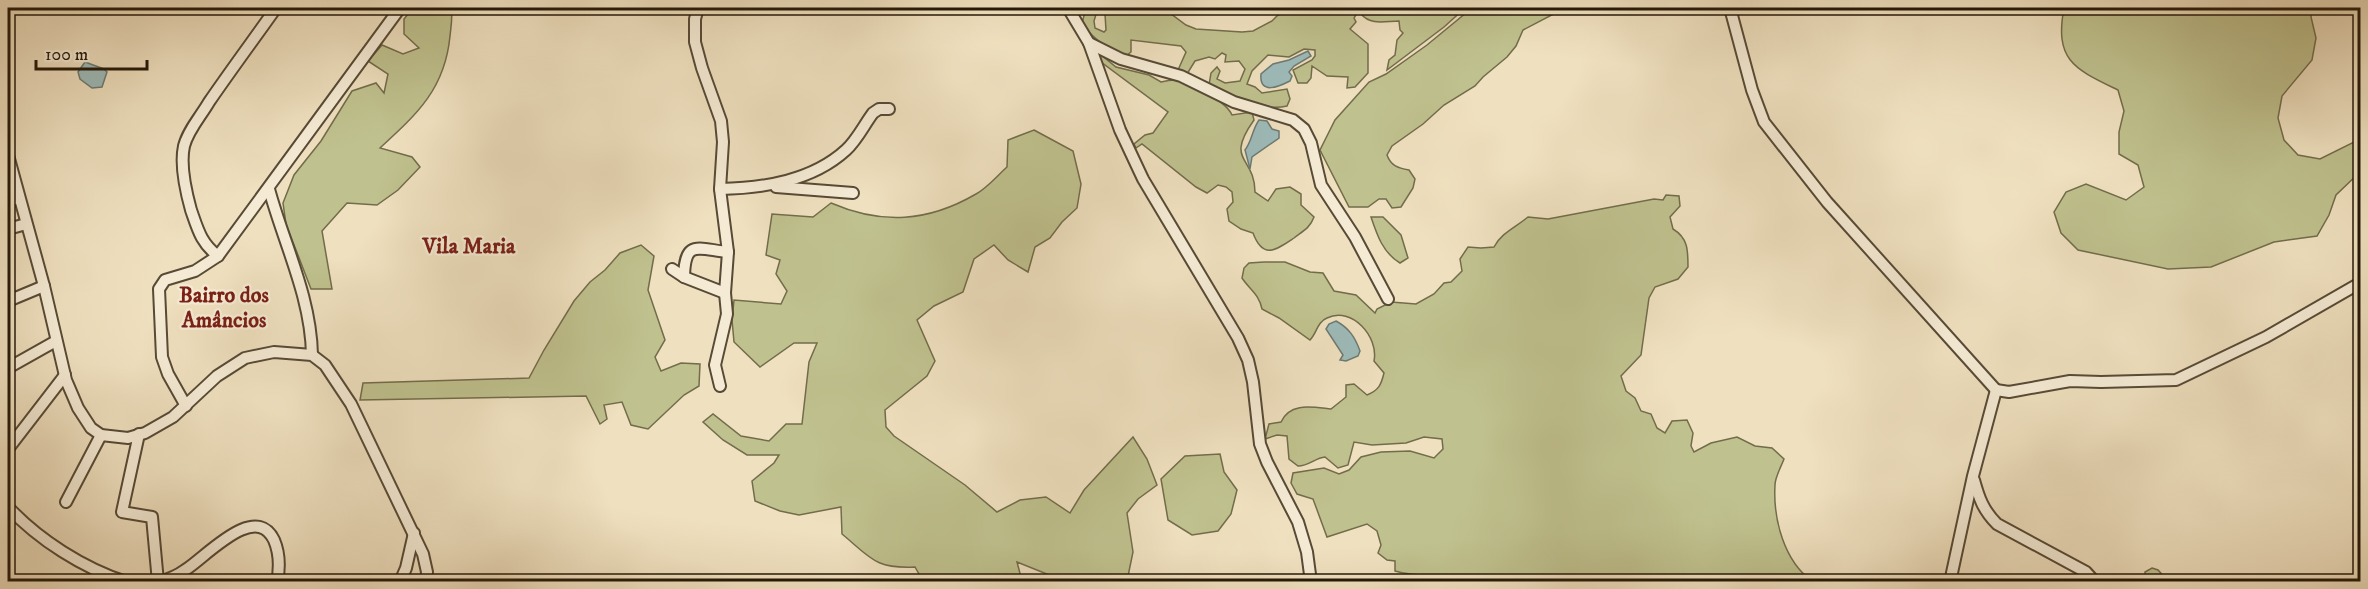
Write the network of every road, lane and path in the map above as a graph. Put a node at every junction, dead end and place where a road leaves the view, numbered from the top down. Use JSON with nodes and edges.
{"nodes":[{"id":1,"x":276,"y":8,"type":"edge"},
{"id":2,"x":400,"y":8,"type":"edge"},
{"id":3,"x":698,"y":8,"type":"edge"},
{"id":4,"x":1068,"y":8,"type":"edge"},
{"id":5,"x":1730,"y":8,"type":"edge"},
{"id":6,"x":1089,"y":43,"type":"junction"},
{"id":7,"x":888,"y":110,"type":"dead end"},
{"id":8,"x":8,"y":155,"type":"edge"},
{"id":9,"x":767,"y":186,"type":"junction"},
{"id":10,"x":269,"y":189,"type":"junction"},
{"id":11,"x":720,"y":189,"type":"junction"},
{"id":12,"x":854,"y":193,"type":"dead end"},
{"id":13,"x":19,"y":198,"type":"junction"},
{"id":14,"x":8,"y":201,"type":"edge"},
{"id":15,"x":26,"y":224,"type":"junction"},
{"id":16,"x":8,"y":230,"type":"edge"},
{"id":17,"x":728,"y":252,"type":"junction"},
{"id":18,"x":219,"y":256,"type":"junction"},
{"id":19,"x":672,"y":269,"type":"dead end"},
{"id":20,"x":684,"y":277,"type":"junction"},
{"id":21,"x":2361,"y":283,"type":"edge"},
{"id":22,"x":44,"y":286,"type":"junction"},
{"id":23,"x":725,"y":293,"type":"junction"},
{"id":24,"x":1388,"y":299,"type":"dead end"},
{"id":25,"x":8,"y":301,"type":"edge"},
{"id":26,"x":56,"y":341,"type":"junction"},
{"id":27,"x":312,"y":355,"type":"junction"},
{"id":28,"x":8,"y":368,"type":"edge"},
{"id":29,"x":65,"y":375,"type":"junction"},
{"id":30,"x":720,"y":386,"type":"dead end"},
{"id":31,"x":1996,"y":390,"type":"junction"},
{"id":32,"x":186,"y":406,"type":"junction"},
{"id":33,"x":139,"y":434,"type":"junction"},
{"id":34,"x":101,"y":435,"type":"junction"},
{"id":35,"x":8,"y":449,"type":"edge"},
{"id":36,"x":1973,"y":476,"type":"junction"},
{"id":37,"x":66,"y":502,"type":"dead end"},
{"id":38,"x":8,"y":507,"type":"edge"},
{"id":39,"x":414,"y":533,"type":"junction"},
{"id":40,"x":96,"y":577,"type":"edge"},
{"id":41,"x":126,"y":582,"type":"edge"},
{"id":42,"x":158,"y":582,"type":"edge"},
{"id":43,"x":277,"y":582,"type":"edge"},
{"id":44,"x":400,"y":582,"type":"edge"},
{"id":45,"x":426,"y":582,"type":"edge"},
{"id":46,"x":1311,"y":582,"type":"edge"},
{"id":47,"x":1950,"y":582,"type":"edge"},
{"id":48,"x":2095,"y":582,"type":"edge"}],
"edges":[{"from":1,"to":18,"type":"street"},
{"from":2,"to":10,"type":"street"},
{"from":3,"to":11,"type":"street"},
{"from":4,"to":6,"type":"street"},
{"from":5,"to":31,"type":"street"},
{"from":6,"to":24,"type":"street"},
{"from":6,"to":46,"type":"street"},
{"from":7,"to":9,"type":"street"},
{"from":8,"to":13,"type":"street"},
{"from":9,"to":11,"type":"street"},
{"from":9,"to":12,"type":"street"},
{"from":10,"to":18,"type":"street"},
{"from":10,"to":27,"type":"street"},
{"from":11,"to":17,"type":"street"},
{"from":13,"to":14,"type":"street"},
{"from":13,"to":15,"type":"street"},
{"from":15,"to":16,"type":"street"},
{"from":15,"to":22,"type":"street"},
{"from":17,"to":20,"type":"street"},
{"from":17,"to":23,"type":"street"},
{"from":18,"to":32,"type":"street"},
{"from":19,"to":20,"type":"street"},
{"from":20,"to":23,"type":"street"},
{"from":21,"to":31,"type":"street"},
{"from":22,"to":25,"type":"street"},
{"from":22,"to":26,"type":"street"},
{"from":23,"to":30,"type":"street"},
{"from":26,"to":28,"type":"street"},
{"from":26,"to":29,"type":"street"},
{"from":27,"to":32,"type":"street"},
{"from":27,"to":39,"type":"street"},
{"from":29,"to":34,"type":"street"},
{"from":29,"to":35,"type":"street"},
{"from":31,"to":36,"type":"street"},
{"from":32,"to":33,"type":"street"},
{"from":33,"to":34,"type":"street"},
{"from":33,"to":42,"type":"street"},
{"from":34,"to":37,"type":"street"},
{"from":36,"to":47,"type":"street"},
{"from":36,"to":48,"type":"street"},
{"from":38,"to":40,"type":"street"},
{"from":39,"to":44,"type":"street"},
{"from":39,"to":45,"type":"street"},
{"from":40,"to":41,"type":"street"},
{"from":42,"to":43,"type":"street"}]}
